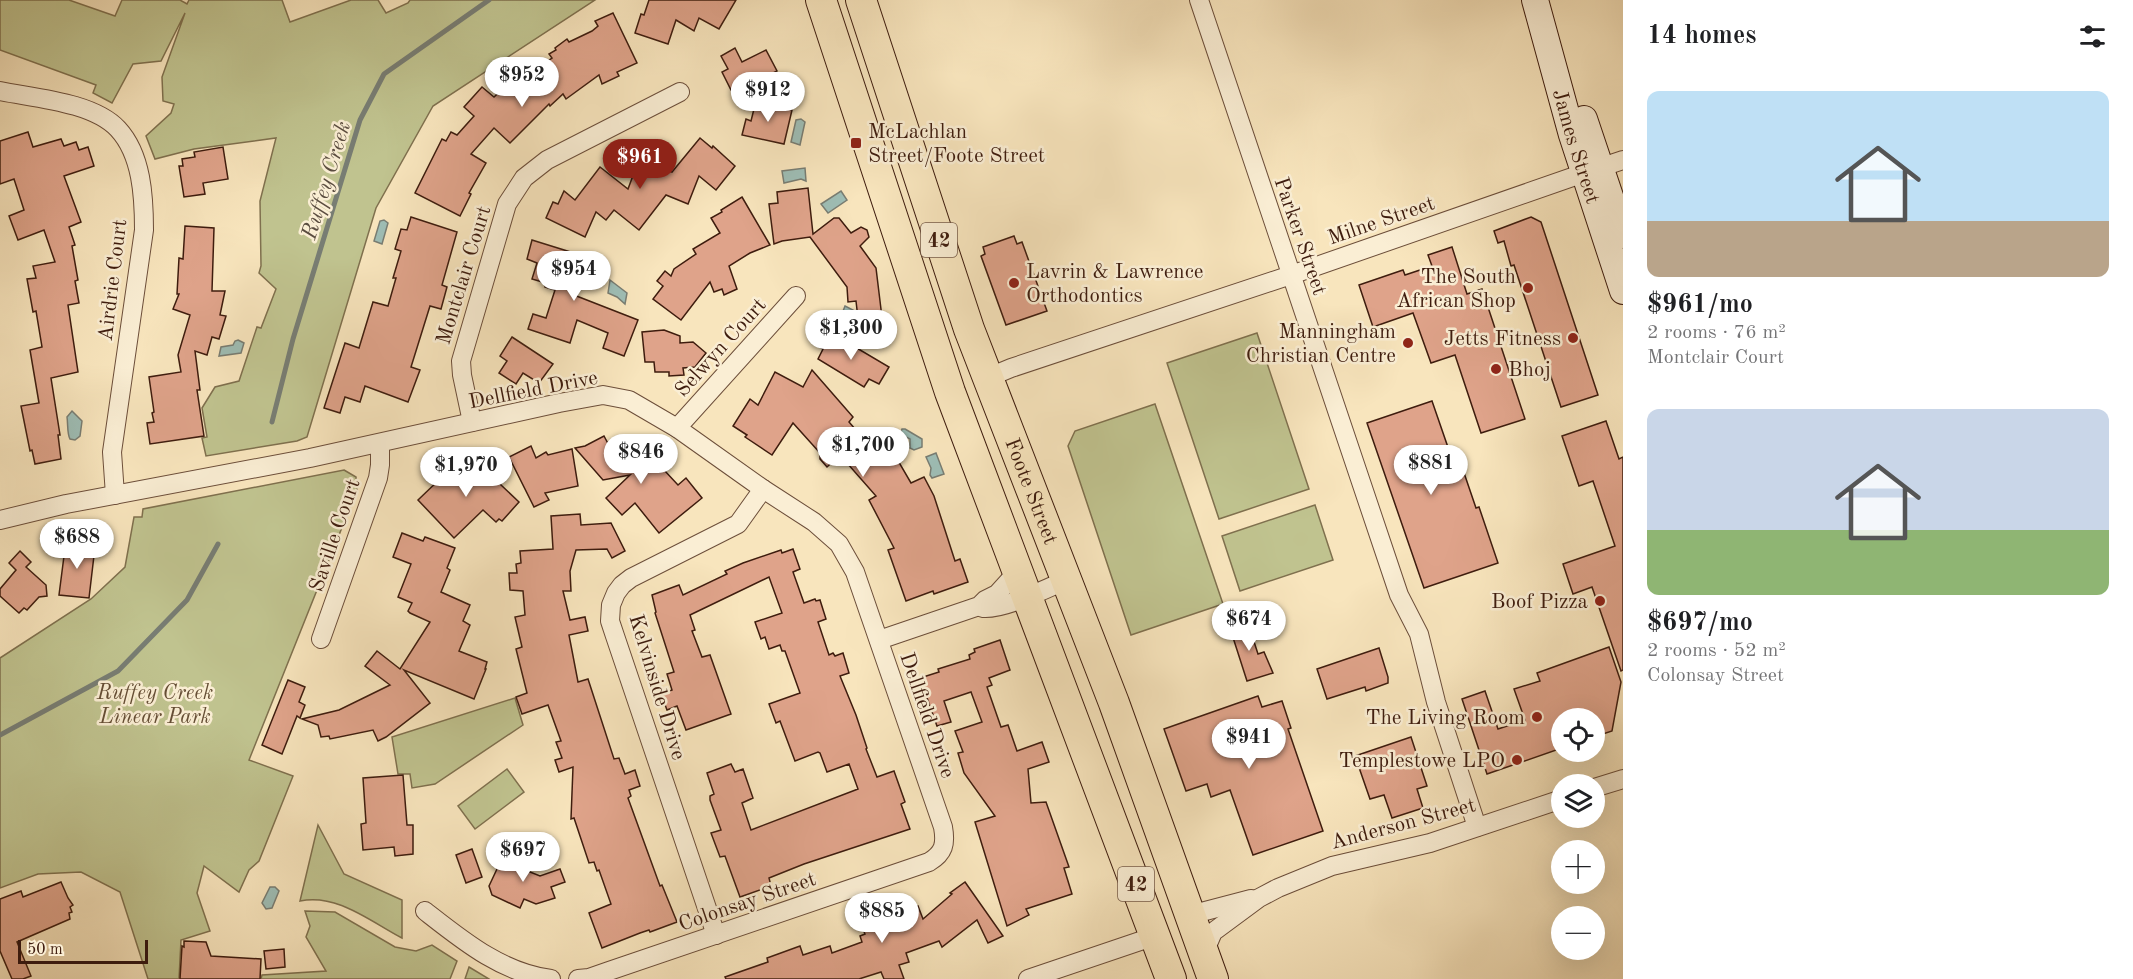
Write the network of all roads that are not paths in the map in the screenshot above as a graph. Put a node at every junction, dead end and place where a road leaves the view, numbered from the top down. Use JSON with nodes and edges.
{"nodes":[{"id":1,"x":821,"y":0,"type":"edge"},
{"id":2,"x":861,"y":0,"type":"edge"},
{"id":3,"x":1199,"y":0,"type":"edge"},
{"id":4,"x":1536,"y":0,"type":"edge"},
{"id":5,"x":0,"y":91,"type":"edge"},
{"id":6,"x":680,"y":92,"type":"dead end"},
{"id":7,"x":1603,"y":167,"type":"edge"},
{"id":8,"x":1623,"y":235,"type":"edge"},
{"id":9,"x":1291,"y":275,"type":"junction"},
{"id":10,"x":1623,"y":291,"type":"edge"},
{"id":11,"x":796,"y":296,"type":"dead end"},
{"id":12,"x":987,"y":378,"type":"junction"},
{"id":13,"x":950,"y":392,"type":"junction"},
{"id":14,"x":472,"y":422,"type":"junction"},
{"id":15,"x":677,"y":428,"type":"junction"},
{"id":16,"x":380,"y":444,"type":"junction"},
{"id":17,"x":763,"y":489,"type":"junction"},
{"id":18,"x":115,"y":495,"type":"junction"},
{"id":19,"x":0,"y":520,"type":"edge"},
{"id":20,"x":1066,"y":580,"type":"junction"},
{"id":21,"x":1022,"y":585,"type":"junction"},
{"id":22,"x":979,"y":606,"type":"junction"},
{"id":23,"x":321,"y":639,"type":"dead end"},
{"id":24,"x":879,"y":640,"type":"junction"},
{"id":25,"x":1623,"y":778,"type":"edge"},
{"id":26,"x":1605,"y":784,"type":"edge"},
{"id":27,"x":1551,"y":803,"type":"edge"},
{"id":28,"x":1155,"y":818,"type":"junction"},
{"id":29,"x":1477,"y":827,"type":"junction"},
{"id":30,"x":1116,"y":833,"type":"junction"},
{"id":31,"x":929,"y":862,"type":"joint"},
{"id":32,"x":1259,"y":898,"type":"junction"},
{"id":33,"x":425,"y":911,"type":"dead end"},
{"id":34,"x":1190,"y":915,"type":"junction"},
{"id":35,"x":716,"y":935,"type":"junction"},
{"id":36,"x":1155,"y":936,"type":"junction"},
{"id":37,"x":1208,"y":966,"type":"edge"},
{"id":38,"x":551,"y":979,"type":"edge"},
{"id":39,"x":578,"y":979,"type":"edge"},
{"id":40,"x":1028,"y":979,"type":"edge"},
{"id":41,"x":1171,"y":979,"type":"edge"}],
"edges":[{"from":1,"to":13,"type":"main road","name":"Foote Street","number":"42"},
{"from":2,"to":12,"type":"main road","name":"Foote Street","number":"42"},
{"from":3,"to":9,"type":"street","name":"Parker Street"},
{"from":4,"to":7,"type":"main road","name":"James Street"},
{"from":5,"to":18,"type":"street","name":"Airdrie Court"},
{"from":6,"to":14,"type":"street","name":"Montclair Court"},
{"from":7,"to":8,"type":"main road","name":"James Street"},
{"from":7,"to":9,"type":"street","name":"Milne Street"},
{"from":7,"to":10,"type":"main road","name":"James Street"},
{"from":9,"to":12,"type":"street","name":"Milne Street"},
{"from":9,"to":29,"type":"street","name":"Parker Street"},
{"from":11,"to":15,"type":"street","name":"Selwyn Court"},
{"from":12,"to":13,"type":"main road"},
{"from":12,"to":20,"type":"main road","name":"Foote Street","number":"42"},
{"from":13,"to":21,"type":"main road","name":"Foote Street","number":"42"},
{"from":14,"to":15,"type":"street","name":"Dellfield Drive"},
{"from":14,"to":16,"type":"street","name":"Dellfield Drive"},
{"from":15,"to":17,"type":"street","name":"Dellfield Drive"},
{"from":16,"to":18,"type":"street","name":"Dellfield Drive"},
{"from":16,"to":23,"type":"street","name":"Saville Court"},
{"from":17,"to":24,"type":"street","name":"Dellfield Drive"},
{"from":17,"to":35,"type":"street","name":"Kelvinside Drive"},
{"from":18,"to":19,"type":"street","name":"Dellfield Drive"},
{"from":20,"to":21,"type":"street"},
{"from":20,"to":28,"type":"main road","name":"Foote Street","number":"42"},
{"from":21,"to":22,"type":"street"},
{"from":21,"to":22,"type":"street"},
{"from":21,"to":30,"type":"main road","name":"Foote Street","number":"42"},
{"from":22,"to":24,"type":"street"},
{"from":24,"to":31,"type":"street","name":"Dellfield Drive"},
{"from":25,"to":26,"type":"street"},
{"from":27,"to":29,"type":"street","name":"Anderson Street"},
{"from":28,"to":30,"type":"main road"},
{"from":28,"to":34,"type":"main road","name":"Foote Street","number":"42"},
{"from":29,"to":32,"type":"street","name":"Anderson Street"},
{"from":30,"to":36,"type":"main road","name":"Foote Street","number":"42"},
{"from":31,"to":35,"type":"street","name":"Colonsay Street"},
{"from":32,"to":34,"type":"street","name":"Anderson Street"},
{"from":32,"to":37,"type":"street","name":"Anderson Street"},
{"from":33,"to":38,"type":"street"},
{"from":34,"to":36,"type":"main road"},
{"from":34,"to":37,"type":"main road","name":"Foote Street","number":"42"},
{"from":35,"to":39,"type":"street","name":"Colonsay Street"},
{"from":36,"to":40,"type":"street"},
{"from":36,"to":41,"type":"main road","name":"Foote Street","number":"42"}]}
